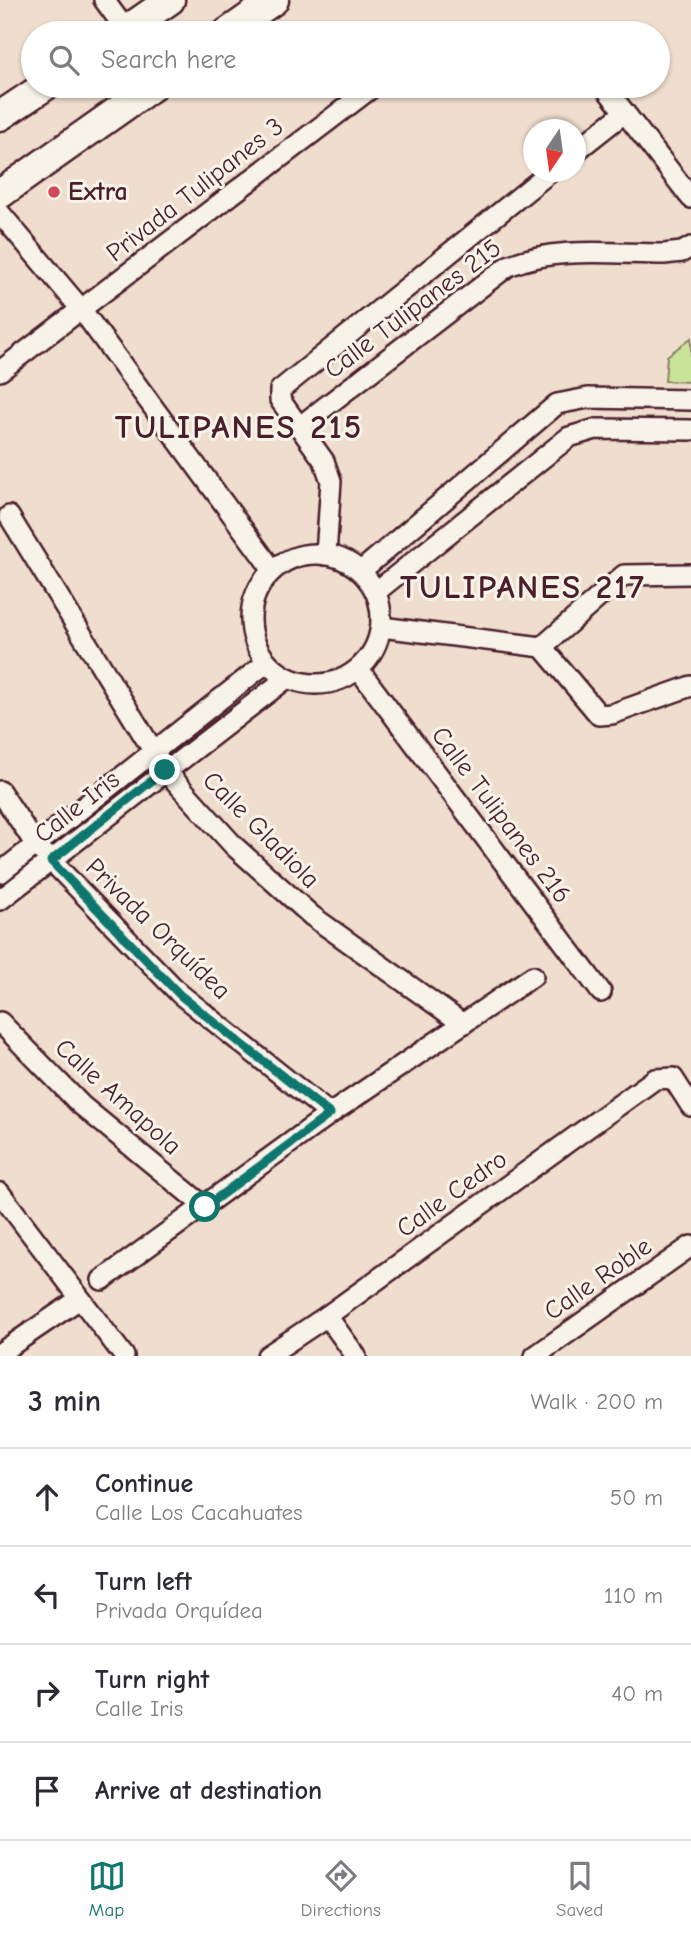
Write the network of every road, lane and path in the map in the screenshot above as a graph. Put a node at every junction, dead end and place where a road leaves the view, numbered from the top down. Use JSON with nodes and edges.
{"nodes":[{"id":1,"x":104,"y":0,"type":"edge"},
{"id":2,"x":170,"y":0,"type":"edge"},
{"id":3,"x":274,"y":0,"type":"edge"},
{"id":4,"x":117,"y":21,"type":"edge"},
{"id":5,"x":140,"y":21,"type":"edge"},
{"id":6,"x":244,"y":21,"type":"edge"},
{"id":7,"x":27,"y":98,"type":"edge"},
{"id":8,"x":136,"y":98,"type":"edge"},
{"id":9,"x":358,"y":98,"type":"edge"},
{"id":10,"x":613,"y":98,"type":"edge"},
{"id":11,"x":624,"y":113,"type":"junction"},
{"id":12,"x":0,"y":116,"type":"edge"},
{"id":13,"x":586,"y":143,"type":"edge"},
{"id":14,"x":538,"y":182,"type":"edge"},
{"id":15,"x":0,"y":194,"type":"edge"},
{"id":16,"x":691,"y":198,"type":"edge"},
{"id":17,"x":0,"y":213,"type":"edge"},
{"id":18,"x":691,"y":247,"type":"edge"},
{"id":19,"x":81,"y":309,"type":"junction"},
{"id":20,"x":0,"y":371,"type":"edge"},
{"id":21,"x":691,"y":400,"type":"edge"},
{"id":22,"x":299,"y":426,"type":"junction"},
{"id":23,"x":691,"y":430,"type":"edge"},
{"id":24,"x":9,"y":516,"type":"dead end"},
{"id":25,"x":326,"y":555,"type":"junction"},
{"id":26,"x":272,"y":569,"type":"junction"},
{"id":27,"x":361,"y":571,"type":"junction"},
{"id":28,"x":691,"y":574,"type":"edge"},
{"id":29,"x":377,"y":591,"type":"junction"},
{"id":30,"x":381,"y":627,"type":"junction"},
{"id":31,"x":542,"y":647,"type":"junction"},
{"id":32,"x":266,"y":663,"type":"junction"},
{"id":33,"x":360,"y":671,"type":"junction"},
{"id":34,"x":288,"y":677,"type":"junction"},
{"id":35,"x":691,"y":686,"type":"edge"},
{"id":36,"x":152,"y":751,"type":"junction"},
{"id":37,"x":165,"y":770,"type":"junction"},
{"id":38,"x":0,"y":791,"type":"edge"},
{"id":39,"x":36,"y":845,"type":"junction"},
{"id":40,"x":51,"y":861,"type":"junction"},
{"id":41,"x":0,"y":873,"type":"edge"},
{"id":42,"x":0,"y":901,"type":"edge"},
{"id":43,"x":533,"y":976,"type":"dead end"},
{"id":44,"x":601,"y":992,"type":"dead end"},
{"id":45,"x":0,"y":1022,"type":"edge"},
{"id":46,"x":463,"y":1024,"type":"junction"},
{"id":47,"x":691,"y":1106,"type":"edge"},
{"id":48,"x":330,"y":1114,"type":"junction"},
{"id":49,"x":0,"y":1193,"type":"edge"},
{"id":50,"x":205,"y":1207,"type":"junction"},
{"id":51,"x":691,"y":1246,"type":"edge"},
{"id":52,"x":102,"y":1280,"type":"dead end"},
{"id":53,"x":78,"y":1300,"type":"junction"},
{"id":54,"x":327,"y":1316,"type":"junction"},
{"id":55,"x":0,"y":1353,"type":"edge"},
{"id":56,"x":124,"y":1356,"type":"edge"},
{"id":57,"x":267,"y":1356,"type":"edge"},
{"id":58,"x":356,"y":1356,"type":"edge"},
{"id":59,"x":535,"y":1356,"type":"edge"}],
"edges":[{"from":1,"to":4,"type":"street"},
{"from":2,"to":5,"type":"main road"},
{"from":3,"to":6,"type":"main road"},
{"from":7,"to":12,"type":"main road"},
{"from":8,"to":15,"type":"main road"},
{"from":9,"to":19,"type":"street","name":"Privada Tulipanes 3"},
{"from":10,"to":11,"type":"street"},
{"from":11,"to":13,"type":"street"},
{"from":11,"to":16,"type":"street"},
{"from":14,"to":22,"type":"street","name":"Calle Tulipanes 215"},
{"from":17,"to":19,"type":"street"},
{"from":18,"to":22,"type":"street","name":"Calle Tulipanes 215"},
{"from":19,"to":20,"type":"street","name":"Privada Tulipanes 3"},
{"from":19,"to":26,"type":"street"},
{"from":21,"to":27,"type":"street"},
{"from":22,"to":25,"type":"street","name":"Calle Tulipanes 215"},
{"from":23,"to":29,"type":"street"},
{"from":24,"to":36,"type":"street","name":"Calle Gladiola"},
{"from":25,"to":26,"type":"street"},
{"from":25,"to":27,"type":"street"},
{"from":26,"to":32,"type":"street"},
{"from":27,"to":29,"type":"street"},
{"from":28,"to":31,"type":"street"},
{"from":29,"to":30,"type":"street"},
{"from":30,"to":31,"type":"street"},
{"from":30,"to":33,"type":"street"},
{"from":31,"to":35,"type":"street"},
{"from":32,"to":34,"type":"street"},
{"from":32,"to":36,"type":"street","name":"Calle Iris"},
{"from":33,"to":34,"type":"street"},
{"from":33,"to":44,"type":"street","name":"Calle Tulipanes 216"},
{"from":34,"to":37,"type":"street","name":"Calle Iris"},
{"from":36,"to":37,"type":"street","name":"Calle Gladiola"},
{"from":36,"to":39,"type":"street","name":"Calle Iris"},
{"from":37,"to":40,"type":"street","name":"Calle Iris"},
{"from":37,"to":46,"type":"street","name":"Calle Gladiola"},
{"from":38,"to":39,"type":"street","name":"Privada Orquídea"},
{"from":39,"to":40,"type":"street","name":"Privada Orquídea"},
{"from":39,"to":41,"type":"street","name":"Calle Iris"},
{"from":40,"to":42,"type":"street","name":"Calle Iris"},
{"from":40,"to":48,"type":"street","name":"Privada Orquídea"},
{"from":43,"to":46,"type":"street"},
{"from":45,"to":50,"type":"street","name":"Calle Amapola"},
{"from":46,"to":48,"type":"street"},
{"from":47,"to":54,"type":"street","name":"Calle Cedro"},
{"from":48,"to":50,"type":"street"},
{"from":49,"to":53,"type":"street"},
{"from":50,"to":52,"type":"street"},
{"from":51,"to":59,"type":"street","name":"Calle Roble"},
{"from":53,"to":55,"type":"street"},
{"from":53,"to":56,"type":"street"},
{"from":54,"to":57,"type":"street","name":"Calle Cedro"},
{"from":54,"to":58,"type":"street"}]}
